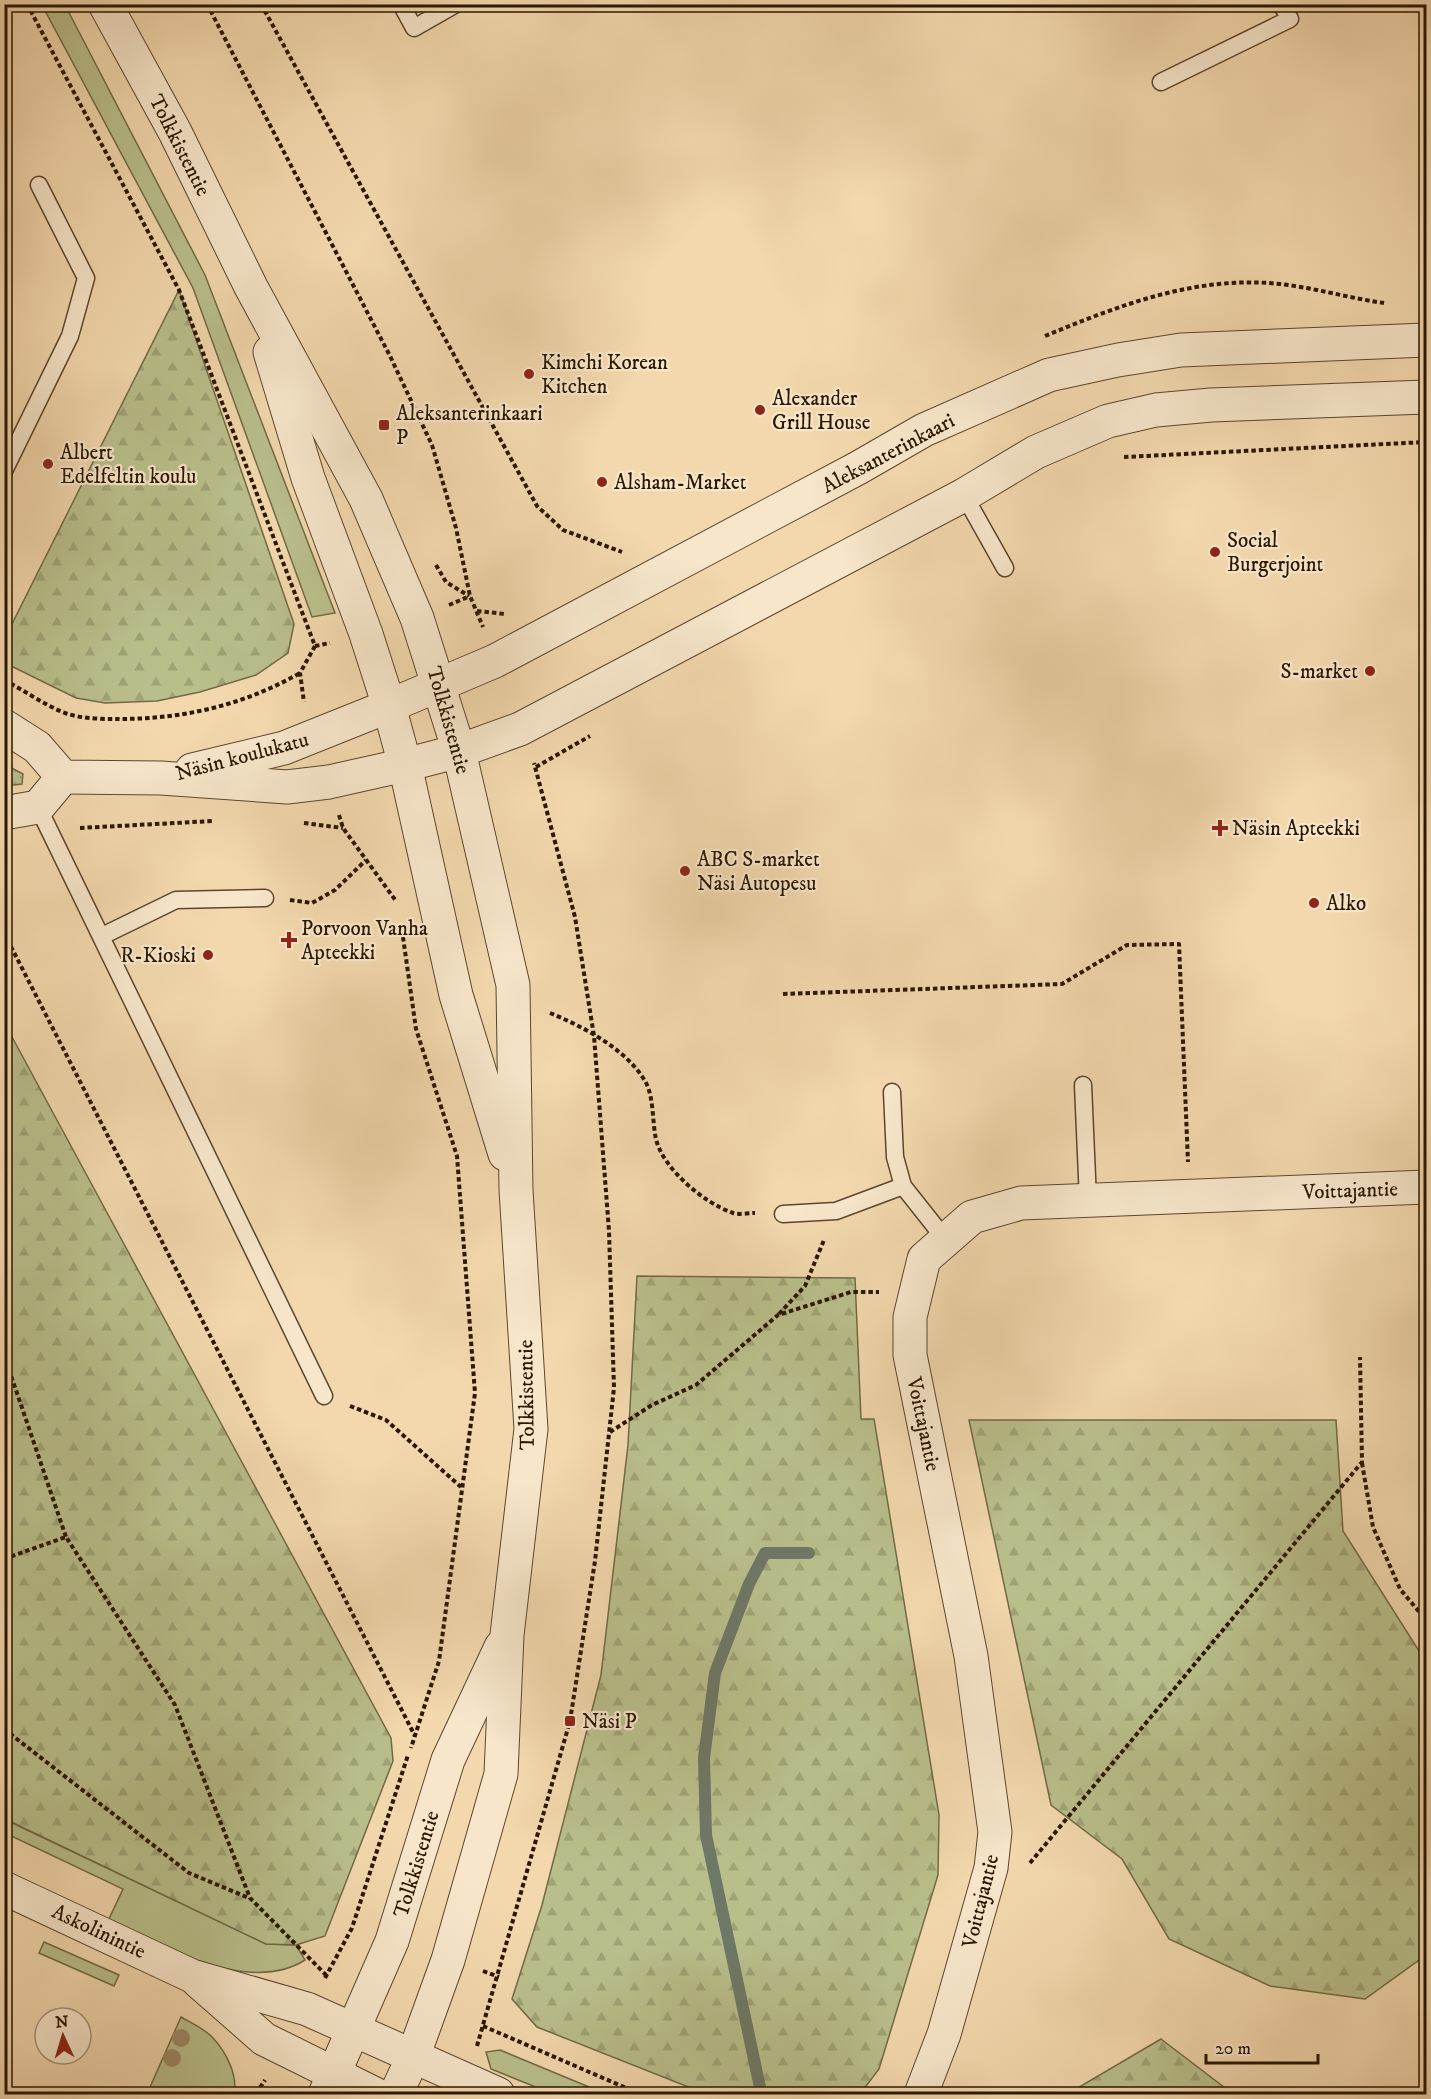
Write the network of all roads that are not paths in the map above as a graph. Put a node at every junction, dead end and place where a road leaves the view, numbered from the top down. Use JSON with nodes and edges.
{"nodes":[{"id":1,"x":105,"y":4,"type":"edge"},
{"id":2,"x":401,"y":4,"type":"edge"},
{"id":3,"x":456,"y":4,"type":"edge"},
{"id":4,"x":1281,"y":4,"type":"edge"},
{"id":5,"x":1161,"y":82,"type":"dead end"},
{"id":6,"x":39,"y":185,"type":"dead end"},
{"id":7,"x":251,"y":287,"type":"junction"},
{"id":8,"x":1426,"y":340,"type":"edge"},
{"id":9,"x":1426,"y":397,"type":"edge"},
{"id":10,"x":4,"y":471,"type":"edge"},
{"id":11,"x":964,"y":495,"type":"junction"},
{"id":12,"x":1005,"y":568,"type":"dead end"},
{"id":13,"x":440,"y":686,"type":"junction"},
{"id":14,"x":389,"y":706,"type":"junction"},
{"id":15,"x":4,"y":726,"type":"edge"},
{"id":16,"x":459,"y":751,"type":"junction"},
{"id":17,"x":405,"y":765,"type":"junction"},
{"id":18,"x":63,"y":777,"type":"junction"},
{"id":19,"x":161,"y":778,"type":"junction"},
{"id":20,"x":4,"y":813,"type":"edge"},
{"id":21,"x":44,"y":818,"type":"junction"},
{"id":22,"x":266,"y":898,"type":"road end"},
{"id":23,"x":102,"y":936,"type":"junction"},
{"id":24,"x":1083,"y":1084,"type":"dead end"},
{"id":25,"x":892,"y":1092,"type":"dead end"},
{"id":26,"x":903,"y":1186,"type":"junction"},
{"id":27,"x":1426,"y":1187,"type":"edge"},
{"id":28,"x":516,"y":1190,"type":"junction"},
{"id":29,"x":1088,"y":1200,"type":"junction"},
{"id":30,"x":783,"y":1214,"type":"road end"},
{"id":31,"x":945,"y":1239,"type":"junction"},
{"id":32,"x":324,"y":1396,"type":"road end"},
{"id":33,"x":507,"y":1635,"type":"junction"},
{"id":34,"x":4,"y":1888,"type":"edge"},
{"id":35,"x":192,"y":1976,"type":"junction"},
{"id":36,"x":355,"y":2030,"type":"junction"},
{"id":37,"x":413,"y":2057,"type":"junction"},
{"id":38,"x":330,"y":2085,"type":"edge"},
{"id":39,"x":375,"y":2094,"type":"edge"},
{"id":40,"x":396,"y":2094,"type":"edge"},
{"id":41,"x":498,"y":2094,"type":"edge"},
{"id":42,"x":921,"y":2094,"type":"edge"}],
"edges":[{"from":1,"to":7,"type":"street","name":"Tolkkistentie"},
{"from":2,"to":3,"type":"lane"},
{"from":4,"to":5,"type":"lane"},
{"from":6,"to":10,"type":"lane"},
{"from":7,"to":13,"type":"street","name":"Tolkkistentie"},
{"from":7,"to":14,"type":"street","name":"Tolkkistentie"},
{"from":8,"to":13,"type":"street","name":"Aleksanterinkaari"},
{"from":9,"to":11,"type":"street"},
{"from":11,"to":12,"type":"lane"},
{"from":11,"to":16,"type":"street"},
{"from":13,"to":14,"type":"street","name":"Aleksanterinkaari"},
{"from":13,"to":16,"type":"street","name":"Tolkkistentie"},
{"from":14,"to":17,"type":"street","name":"Tolkkistentie"},
{"from":14,"to":19,"type":"street","name":"Näsin koulukatu"},
{"from":15,"to":18,"type":"street"},
{"from":16,"to":17,"type":"street"},
{"from":16,"to":28,"type":"street","name":"Tolkkistentie"},
{"from":17,"to":19,"type":"street","name":"Näsin koulukatu"},
{"from":17,"to":28,"type":"street","name":"Tolkkistentie"},
{"from":18,"to":19,"type":"street","name":"Näsin koulukatu"},
{"from":18,"to":21,"type":"street"},
{"from":20,"to":21,"type":"street"},
{"from":21,"to":23,"type":"lane"},
{"from":22,"to":23,"type":"lane"},
{"from":23,"to":32,"type":"lane"},
{"from":24,"to":29,"type":"lane"},
{"from":25,"to":26,"type":"lane"},
{"from":26,"to":30,"type":"lane"},
{"from":26,"to":31,"type":"lane"},
{"from":27,"to":29,"type":"street","name":"Voittajantie"},
{"from":28,"to":33,"type":"street","name":"Tolkkistentie"},
{"from":29,"to":31,"type":"street","name":"Voittajantie"},
{"from":31,"to":42,"type":"street","name":"Voittajantie"},
{"from":33,"to":36,"type":"street","name":"Tolkkistentie"},
{"from":33,"to":37,"type":"street","name":"Tolkkistentie"},
{"from":34,"to":35,"type":"street","name":"Askolinintie"},
{"from":35,"to":36,"type":"street","name":"Askolinintie"},
{"from":35,"to":38,"type":"street","name":"Askolinintie"},
{"from":36,"to":37,"type":"street"},
{"from":36,"to":38,"type":"street","name":"Tolkkistentie"},
{"from":37,"to":40,"type":"street","name":"Tolkkistentie"},
{"from":37,"to":41,"type":"street"},
{"from":38,"to":39,"type":"street"}]}
